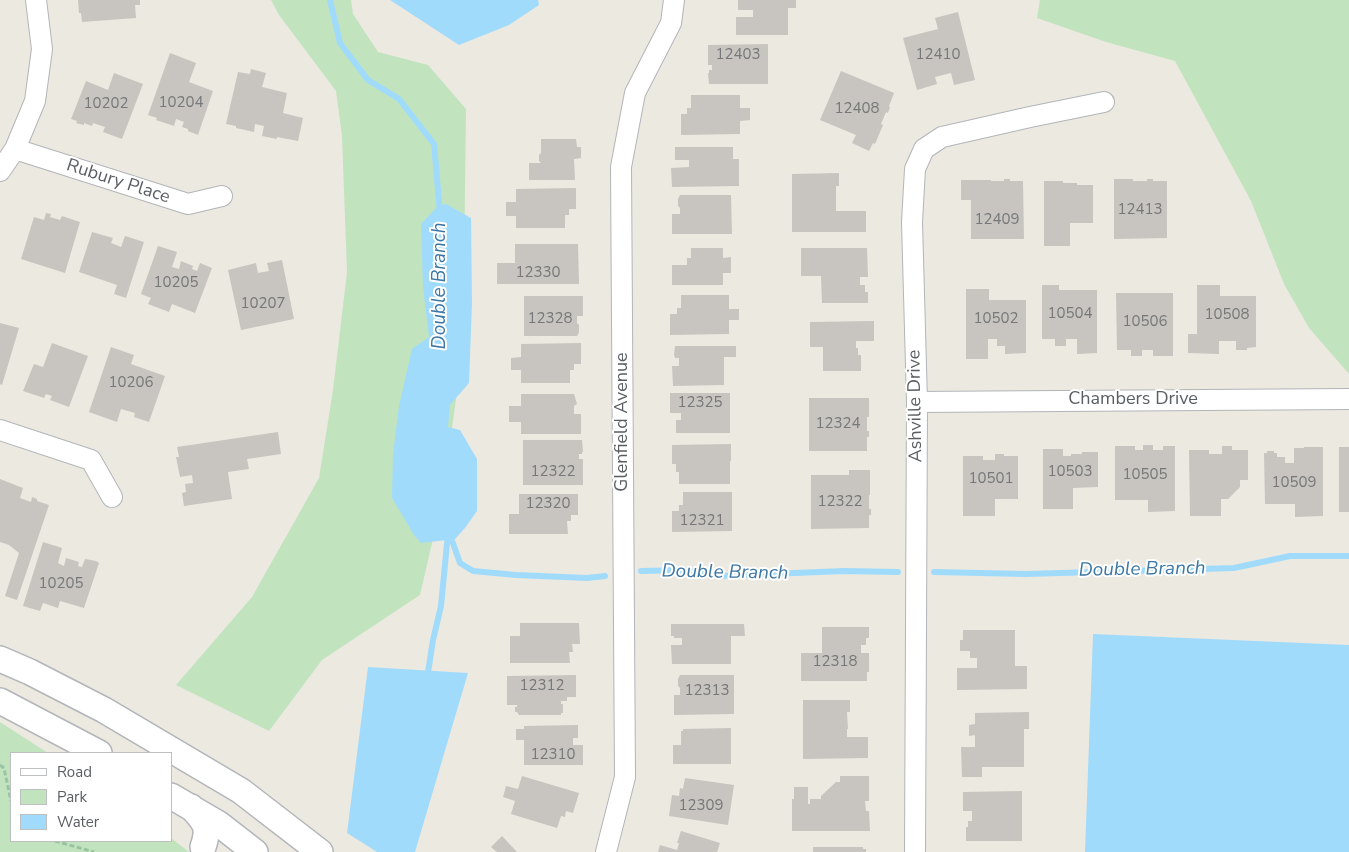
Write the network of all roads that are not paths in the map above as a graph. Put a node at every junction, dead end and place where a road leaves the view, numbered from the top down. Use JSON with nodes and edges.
{"nodes":[{"id":1,"x":36,"y":0,"type":"edge"},
{"id":2,"x":674,"y":0,"type":"edge"},
{"id":3,"x":1104,"y":102,"type":"dead end"},
{"id":4,"x":15,"y":149,"type":"junction"},
{"id":5,"x":0,"y":171,"type":"edge"},
{"id":6,"x":222,"y":196,"type":"dead end"},
{"id":7,"x":1349,"y":399,"type":"edge"},
{"id":8,"x":916,"y":402,"type":"junction"},
{"id":9,"x":0,"y":430,"type":"edge"},
{"id":10,"x":112,"y":497,"type":"dead end"},
{"id":11,"x":0,"y":659,"type":"edge"},
{"id":12,"x":0,"y":701,"type":"edge"},
{"id":13,"x":97,"y":752,"type":"edge"},
{"id":14,"x":181,"y":802,"type":"edge"},
{"id":15,"x":203,"y":847,"type":"dead end"},
{"id":16,"x":255,"y":852,"type":"edge"},
{"id":17,"x":320,"y":852,"type":"edge"},
{"id":18,"x":606,"y":852,"type":"edge"},
{"id":19,"x":915,"y":852,"type":"edge"}],
"edges":[{"from":1,"to":4,"type":"street"},
{"from":2,"to":18,"type":"street","name":"Glenfield Avenue"},
{"from":3,"to":8,"type":"street","name":"Ashville Drive"},
{"from":4,"to":5,"type":"street"},
{"from":4,"to":6,"type":"street","name":"Rubury Place"},
{"from":7,"to":8,"type":"street","name":"Chambers Drive"},
{"from":8,"to":19,"type":"street","name":"Ashville Drive"},
{"from":9,"to":10,"type":"street"},
{"from":11,"to":17,"type":"street"},
{"from":12,"to":13,"type":"street"},
{"from":14,"to":15,"type":"street"},
{"from":14,"to":16,"type":"street"}]}
